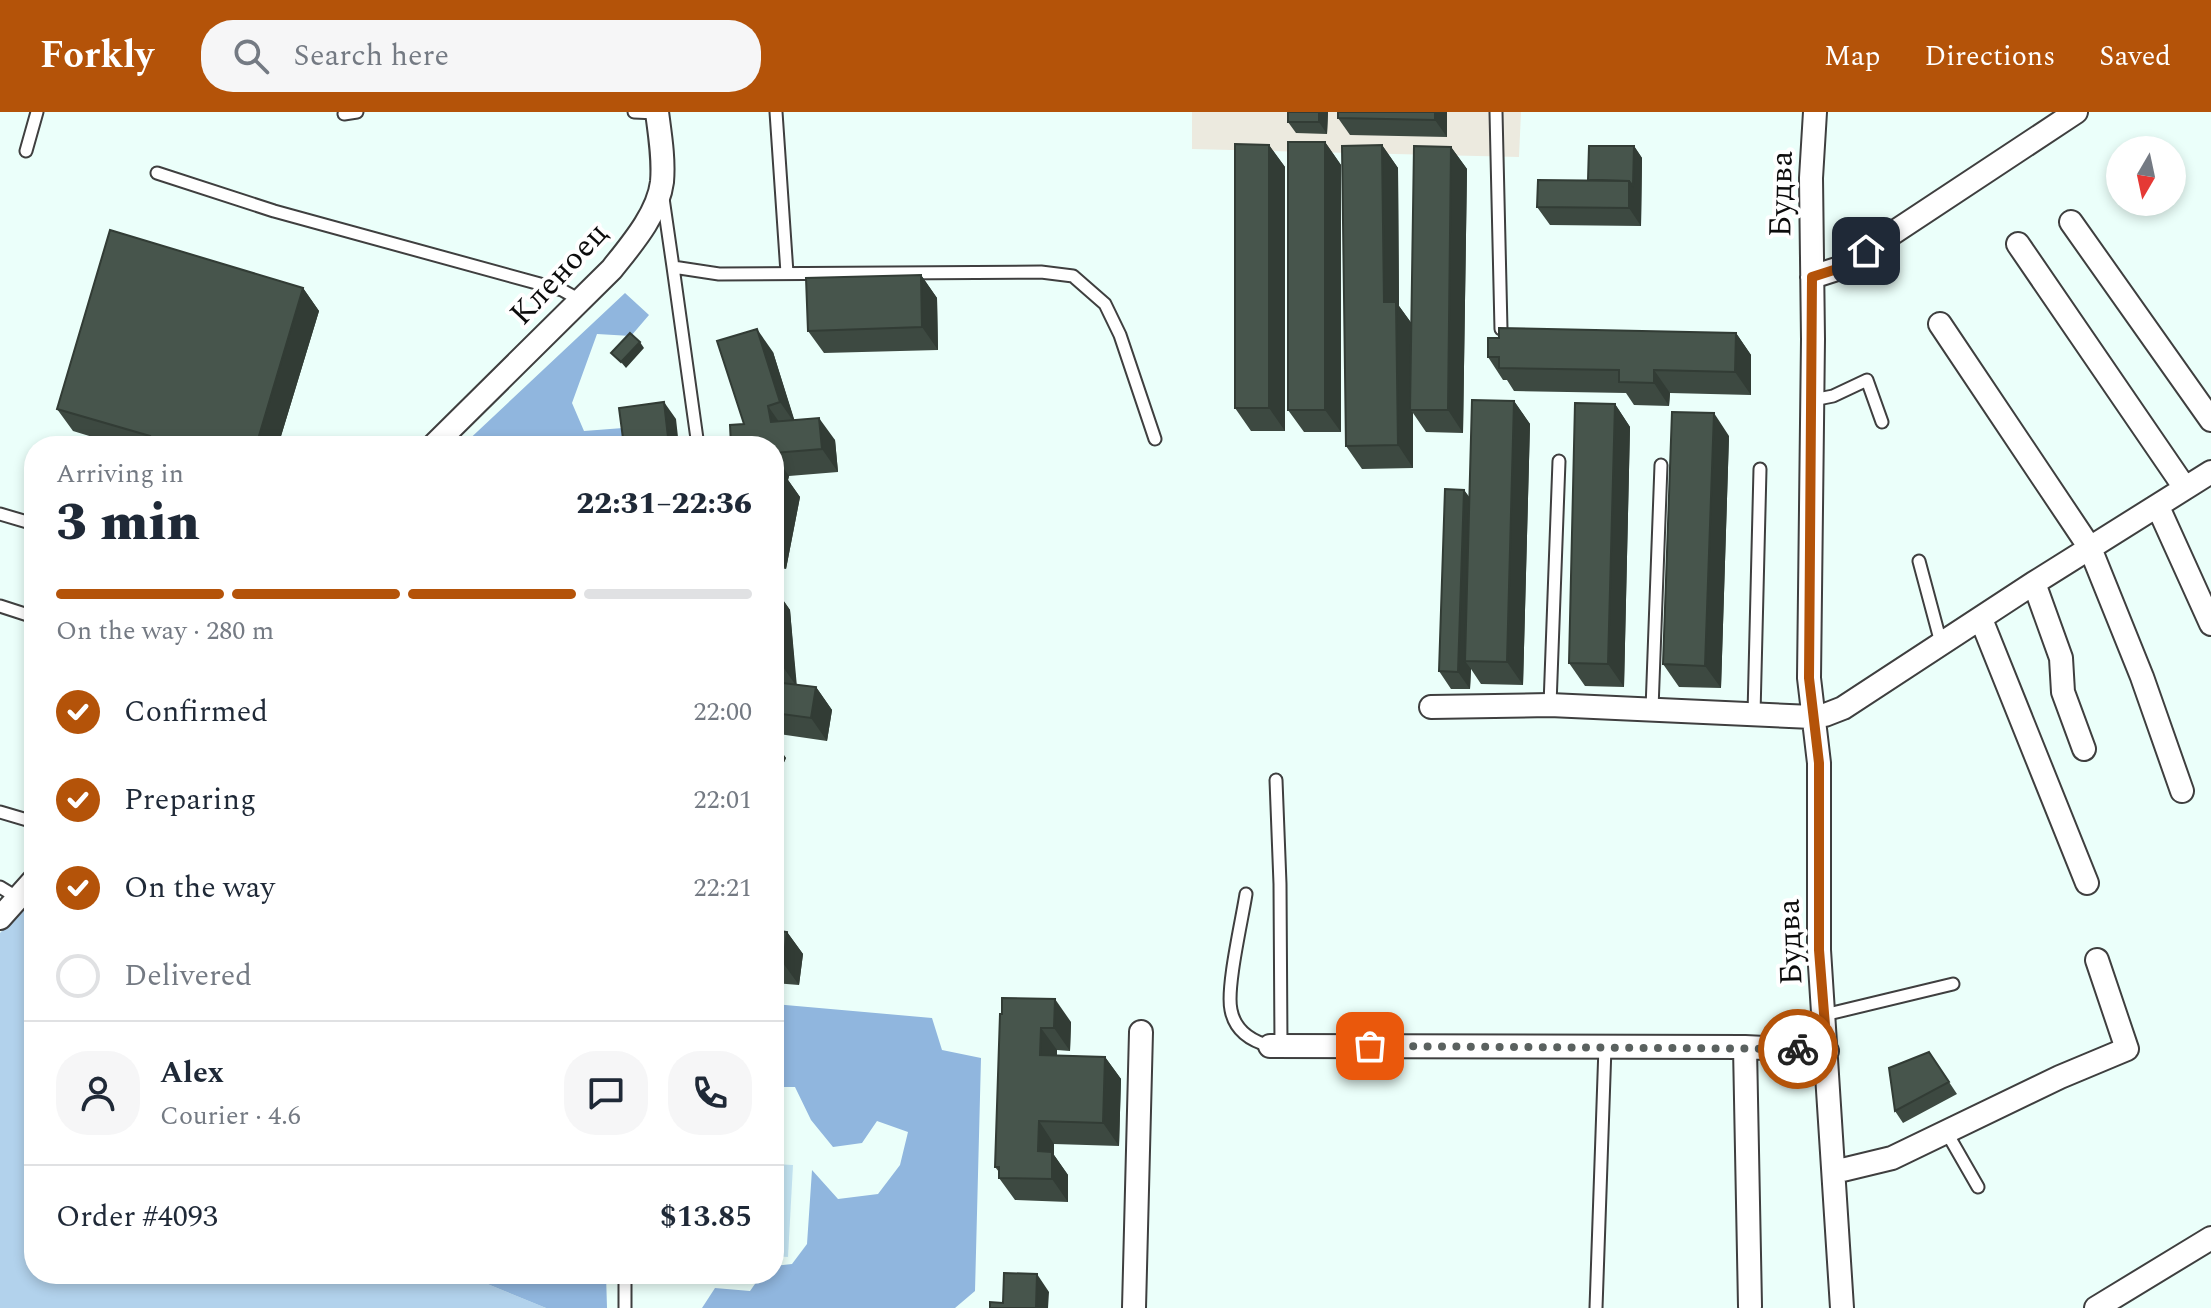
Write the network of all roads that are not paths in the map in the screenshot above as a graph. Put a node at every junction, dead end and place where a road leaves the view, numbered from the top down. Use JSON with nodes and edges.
{"nodes":[{"id":1,"x":37,"y":112,"type":"edge"},
{"id":2,"x":357,"y":112,"type":"edge"},
{"id":3,"x":634,"y":112,"type":"edge"},
{"id":4,"x":657,"y":112,"type":"edge"},
{"id":5,"x":776,"y":112,"type":"edge"},
{"id":6,"x":1496,"y":112,"type":"edge"},
{"id":7,"x":1815,"y":112,"type":"edge"},
{"id":8,"x":2076,"y":112,"type":"edge"},
{"id":9,"x":344,"y":114,"type":"dead end"},
{"id":10,"x":26,"y":151,"type":"dead end"},
{"id":11,"x":157,"y":173,"type":"dead end"},
{"id":12,"x":662,"y":186,"type":"junction"},
{"id":13,"x":2071,"y":222,"type":"dead end"},
{"id":14,"x":2018,"y":244,"type":"dead end"},
{"id":15,"x":673,"y":267,"type":"junction"},
{"id":16,"x":787,"y":273,"type":"junction"},
{"id":17,"x":1812,"y":277,"type":"junction"},
{"id":18,"x":580,"y":300,"type":"junction"},
{"id":19,"x":1940,"y":324,"type":"dead end"},
{"id":20,"x":1501,"y":329,"type":"edge"},
{"id":21,"x":1813,"y":400,"type":"junction"},
{"id":22,"x":2211,"y":420,"type":"edge"},
{"id":23,"x":1882,"y":422,"type":"dead end"},
{"id":24,"x":443,"y":436,"type":"edge"},
{"id":25,"x":697,"y":436,"type":"edge"},
{"id":26,"x":1155,"y":439,"type":"dead end"},
{"id":27,"x":1559,"y":461,"type":"dead end"},
{"id":28,"x":1661,"y":465,"type":"dead end"},
{"id":29,"x":1760,"y":469,"type":"dead end"},
{"id":30,"x":2211,"y":472,"type":"edge"},
{"id":31,"x":2185,"y":488,"type":"junction"},
{"id":32,"x":2158,"y":507,"type":"junction"},
{"id":33,"x":0,"y":514,"type":"edge"},
{"id":34,"x":24,"y":521,"type":"edge"},
{"id":35,"x":2090,"y":548,"type":"junction"},
{"id":36,"x":1919,"y":561,"type":"dead end"},
{"id":37,"x":2034,"y":583,"type":"junction"},
{"id":38,"x":0,"y":606,"type":"edge"},
{"id":39,"x":24,"y":614,"type":"edge"},
{"id":40,"x":1981,"y":619,"type":"junction"},
{"id":41,"x":2211,"y":624,"type":"edge"},
{"id":42,"x":1941,"y":643,"type":"junction"},
{"id":43,"x":1550,"y":705,"type":"junction"},
{"id":44,"x":1431,"y":707,"type":"dead end"},
{"id":45,"x":1652,"y":709,"type":"junction"},
{"id":46,"x":1754,"y":714,"type":"junction"},
{"id":47,"x":1812,"y":717,"type":"junction"},
{"id":48,"x":2084,"y":749,"type":"dead end"},
{"id":49,"x":1276,"y":780,"type":"dead end"},
{"id":50,"x":2182,"y":791,"type":"dead end"},
{"id":51,"x":0,"y":812,"type":"edge"},
{"id":52,"x":24,"y":819,"type":"edge"},
{"id":53,"x":2087,"y":883,"type":"dead end"},
{"id":54,"x":9,"y":892,"type":"edge"},
{"id":55,"x":1246,"y":894,"type":"dead end"},
{"id":56,"x":0,"y":918,"type":"edge"},
{"id":57,"x":2097,"y":960,"type":"dead end"},
{"id":58,"x":1953,"y":984,"type":"dead end"},
{"id":59,"x":1824,"y":1015,"type":"junction"},
{"id":60,"x":1141,"y":1032,"type":"dead end"},
{"id":61,"x":1275,"y":1046,"type":"junction"},
{"id":62,"x":1605,"y":1047,"type":"junction"},
{"id":63,"x":1745,"y":1047,"type":"junction"},
{"id":64,"x":1827,"y":1051,"type":"junction"},
{"id":65,"x":1947,"y":1133,"type":"junction"},
{"id":66,"x":1834,"y":1172,"type":"junction"},
{"id":67,"x":1978,"y":1187,"type":"dead end"},
{"id":68,"x":2211,"y":1238,"type":"edge"},
{"id":69,"x":625,"y":1284,"type":"edge"},
{"id":70,"x":2108,"y":1305,"type":"edge"},
{"id":71,"x":1750,"y":1306,"type":"dead end"},
{"id":72,"x":625,"y":1308,"type":"edge"},
{"id":73,"x":1134,"y":1308,"type":"edge"},
{"id":74,"x":1596,"y":1308,"type":"edge"},
{"id":75,"x":1842,"y":1308,"type":"edge"}],
"edges":[{"from":1,"to":10,"type":"lane"},
{"from":2,"to":9,"type":"lane"},
{"from":3,"to":4,"type":"lane"},
{"from":4,"to":12,"type":"street","name":"Кленоец"},
{"from":5,"to":16,"type":"lane"},
{"from":6,"to":20,"type":"lane"},
{"from":7,"to":17,"type":"street","name":"Будва"},
{"from":8,"to":17,"type":"street","name":"Будва"},
{"from":11,"to":18,"type":"lane"},
{"from":12,"to":15,"type":"lane"},
{"from":12,"to":18,"type":"street","name":"Кленоец"},
{"from":13,"to":22,"type":"street"},
{"from":14,"to":31,"type":"street"},
{"from":15,"to":16,"type":"lane"},
{"from":15,"to":25,"type":"lane"},
{"from":16,"to":26,"type":"lane"},
{"from":17,"to":21,"type":"street","name":"Будва"},
{"from":18,"to":24,"type":"street","name":"Кленоец"},
{"from":19,"to":35,"type":"street"},
{"from":21,"to":23,"type":"lane"},
{"from":21,"to":47,"type":"street","name":"Будва"},
{"from":27,"to":43,"type":"lane"},
{"from":28,"to":45,"type":"lane"},
{"from":29,"to":46,"type":"lane"},
{"from":30,"to":31,"type":"street"},
{"from":31,"to":32,"type":"street"},
{"from":32,"to":35,"type":"street"},
{"from":32,"to":41,"type":"street"},
{"from":33,"to":34,"type":"lane"},
{"from":35,"to":37,"type":"street"},
{"from":35,"to":50,"type":"street"},
{"from":36,"to":42,"type":"lane"},
{"from":37,"to":40,"type":"street"},
{"from":37,"to":48,"type":"street"},
{"from":38,"to":39,"type":"lane"},
{"from":40,"to":42,"type":"street"},
{"from":40,"to":53,"type":"street"},
{"from":42,"to":47,"type":"street"},
{"from":43,"to":44,"type":"street"},
{"from":43,"to":45,"type":"street"},
{"from":45,"to":46,"type":"street"},
{"from":46,"to":47,"type":"street"},
{"from":47,"to":59,"type":"street","name":"Будва"},
{"from":49,"to":61,"type":"lane"},
{"from":51,"to":52,"type":"lane"},
{"from":54,"to":56,"type":"street"},
{"from":55,"to":61,"type":"lane"},
{"from":57,"to":65,"type":"street"},
{"from":58,"to":59,"type":"lane"},
{"from":59,"to":64,"type":"street","name":"Будва"},
{"from":60,"to":73,"type":"street"},
{"from":61,"to":62,"type":"street"},
{"from":62,"to":63,"type":"street"},
{"from":62,"to":74,"type":"lane"},
{"from":63,"to":64,"type":"street"},
{"from":63,"to":71,"type":"street"},
{"from":64,"to":66,"type":"street","name":"Будва"},
{"from":65,"to":66,"type":"street"},
{"from":65,"to":67,"type":"lane"},
{"from":66,"to":75,"type":"street","name":"Будва"},
{"from":68,"to":70,"type":"street"},
{"from":69,"to":72,"type":"lane"}]}
